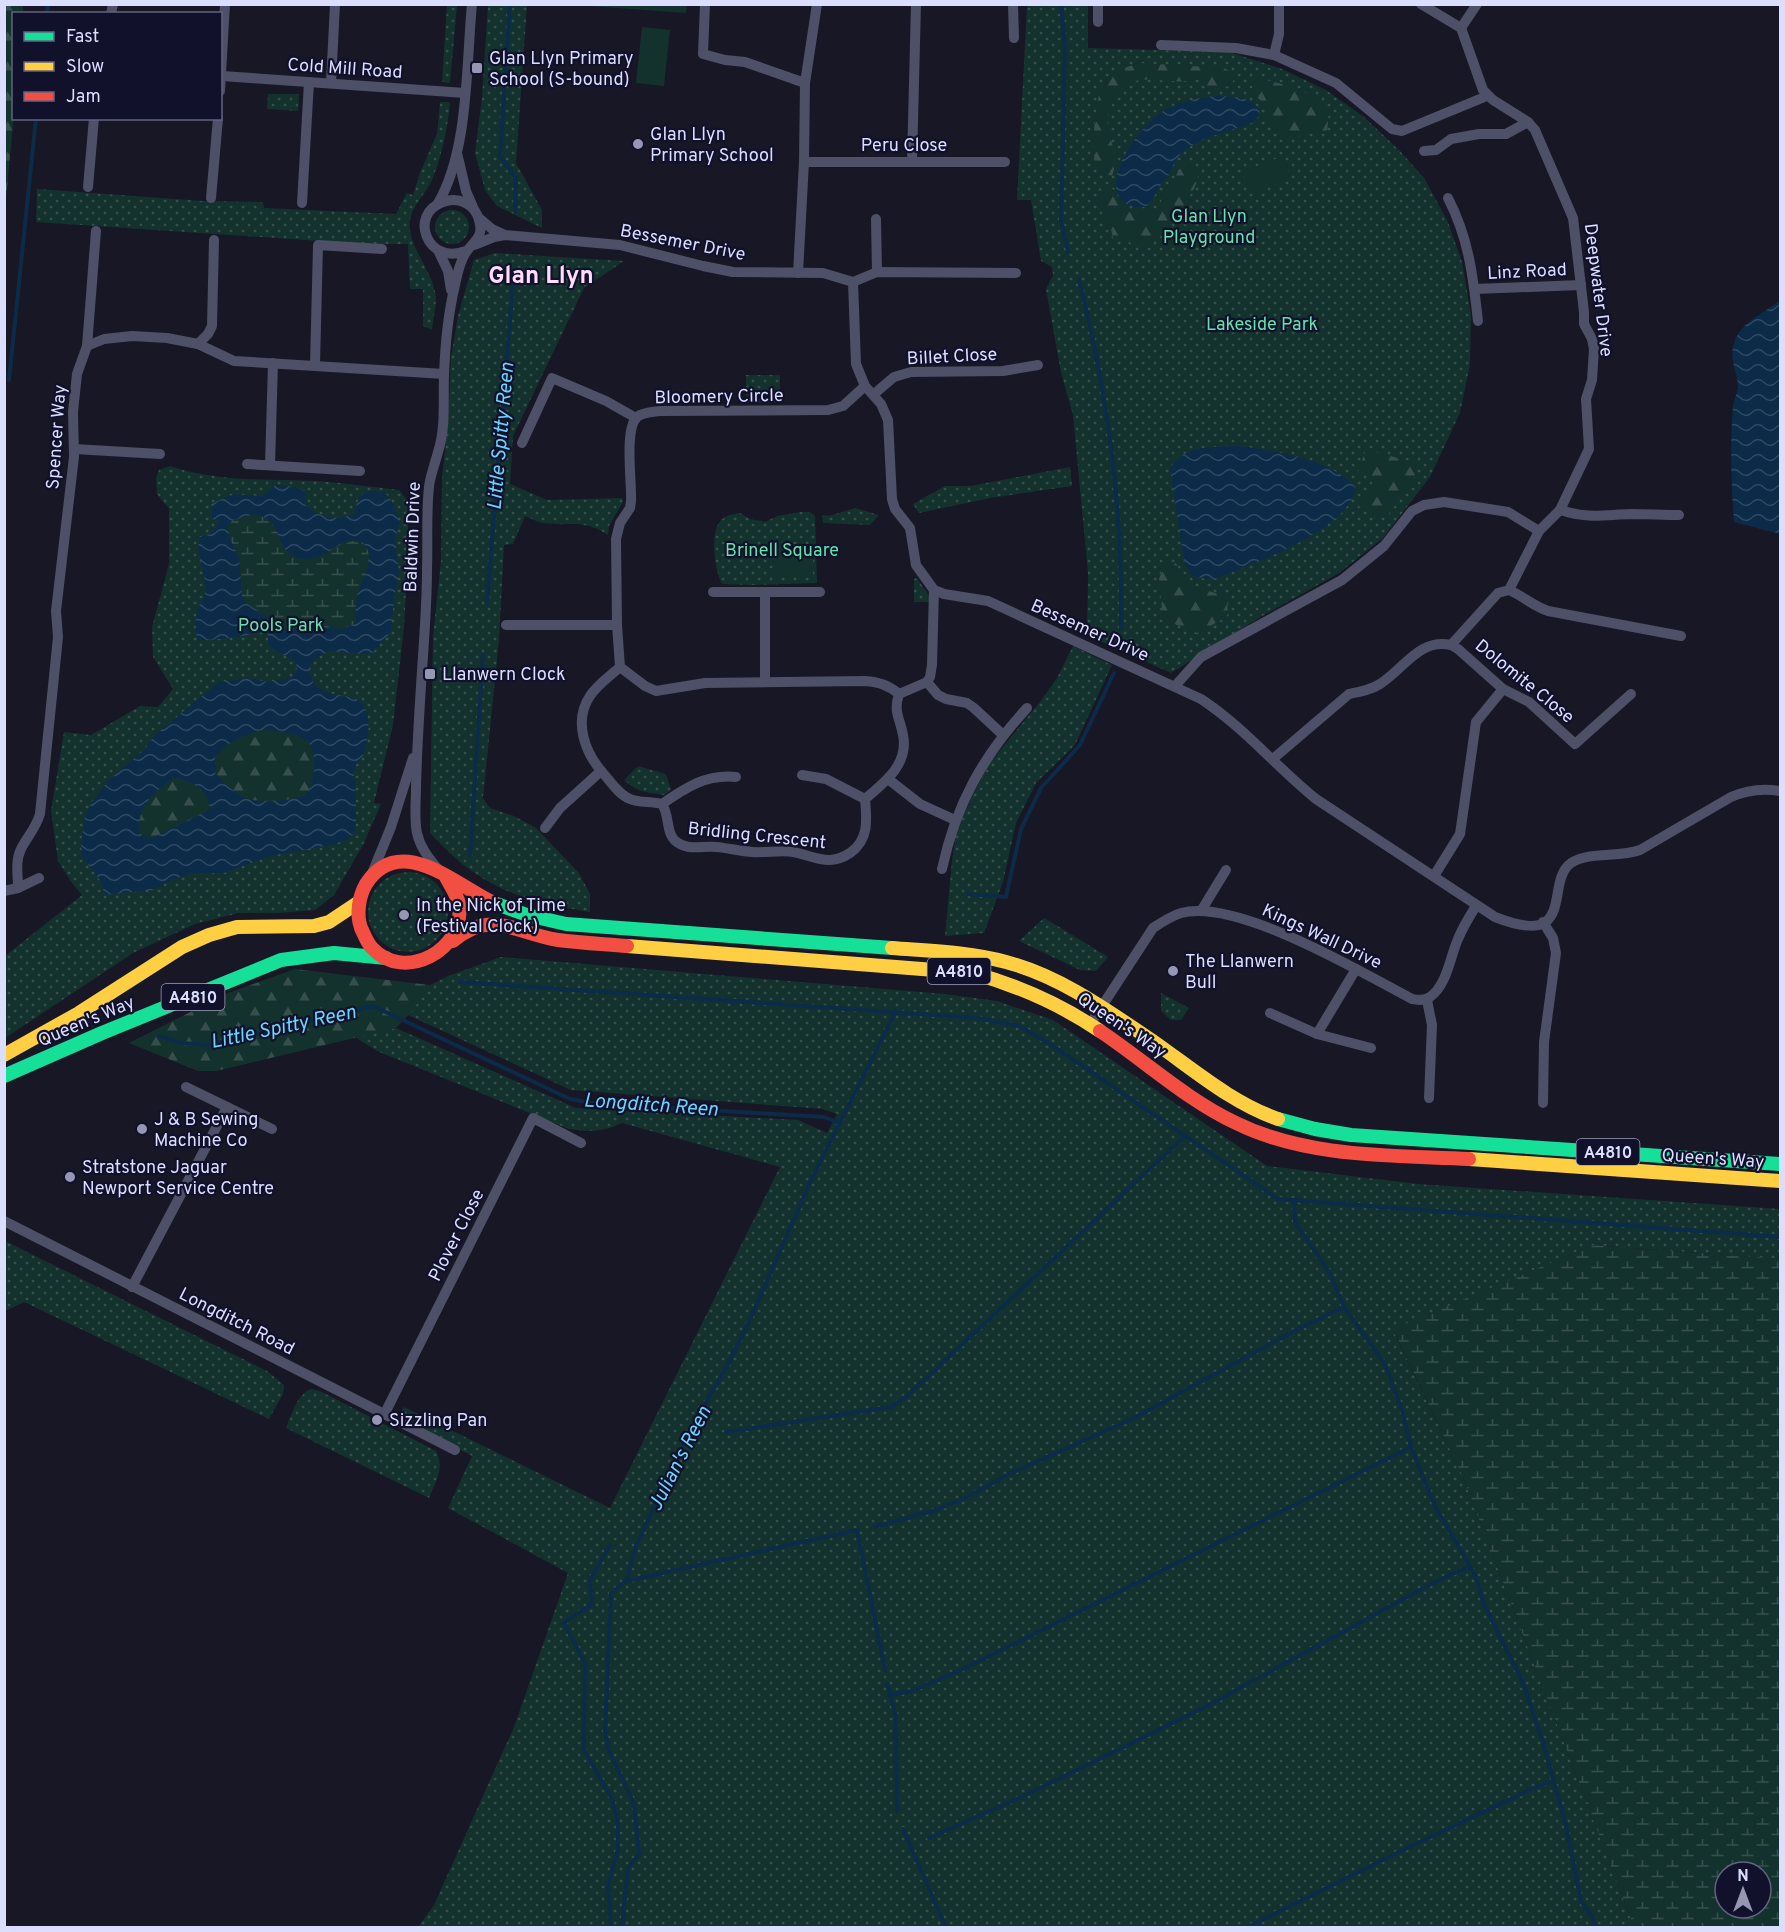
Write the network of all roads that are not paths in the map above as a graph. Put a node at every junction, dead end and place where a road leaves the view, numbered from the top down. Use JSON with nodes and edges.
{"nodes":[{"id":1,"x":225,"y":4,"type":"edge"},
{"id":2,"x":335,"y":4,"type":"edge"},
{"id":3,"x":472,"y":4,"type":"edge"},
{"id":4,"x":705,"y":4,"type":"edge"},
{"id":5,"x":817,"y":4,"type":"edge"},
{"id":6,"x":916,"y":4,"type":"edge"},
{"id":7,"x":1013,"y":4,"type":"edge"},
{"id":8,"x":1098,"y":4,"type":"edge"},
{"id":9,"x":1279,"y":4,"type":"edge"},
{"id":10,"x":1421,"y":4,"type":"edge"},
{"id":11,"x":1477,"y":4,"type":"edge"},
{"id":12,"x":1098,"y":22,"type":"dead end"},
{"id":13,"x":1461,"y":28,"type":"junction"},
{"id":14,"x":1014,"y":38,"type":"dead end"},
{"id":15,"x":1161,"y":45,"type":"dead end"},
{"id":16,"x":1274,"y":55,"type":"junction"},
{"id":17,"x":222,"y":76,"type":"edge"},
{"id":18,"x":309,"y":82,"type":"junction"},
{"id":19,"x":331,"y":83,"type":"junction"},
{"id":20,"x":805,"y":84,"type":"junction"},
{"id":21,"x":465,"y":93,"type":"junction"},
{"id":22,"x":1487,"y":96,"type":"junction"},
{"id":23,"x":94,"y":120,"type":"edge"},
{"id":24,"x":218,"y":120,"type":"edge"},
{"id":25,"x":1528,"y":122,"type":"junction"},
{"id":26,"x":1424,"y":152,"type":"dead end"},
{"id":27,"x":457,"y":153,"type":"junction"},
{"id":28,"x":912,"y":161,"type":"junction"},
{"id":29,"x":804,"y":162,"type":"junction"},
{"id":30,"x":1005,"y":162,"type":"dead end"},
{"id":31,"x":88,"y":188,"type":"dead end"},
{"id":32,"x":211,"y":198,"type":"dead end"},
{"id":33,"x":1448,"y":198,"type":"dead end"},
{"id":34,"x":302,"y":203,"type":"dead end"},
{"id":35,"x":437,"y":205,"type":"junction"},
{"id":36,"x":476,"y":214,"type":"junction"},
{"id":37,"x":876,"y":219,"type":"dead end"},
{"id":38,"x":96,"y":231,"type":"dead end"},
{"id":39,"x":505,"y":235,"type":"junction"},
{"id":40,"x":214,"y":240,"type":"dead end"},
{"id":41,"x":470,"y":248,"type":"junction"},
{"id":42,"x":382,"y":249,"type":"dead end"},
{"id":43,"x":439,"y":252,"type":"junction"},
{"id":44,"x":877,"y":272,"type":"junction"},
{"id":45,"x":798,"y":273,"type":"junction"},
{"id":46,"x":1016,"y":273,"type":"dead end"},
{"id":47,"x":853,"y":282,"type":"junction"},
{"id":48,"x":1581,"y":285,"type":"junction"},
{"id":49,"x":1475,"y":290,"type":"junction"},
{"id":50,"x":453,"y":296,"type":"junction"},
{"id":51,"x":1478,"y":321,"type":"dead end"},
{"id":52,"x":198,"y":344,"type":"junction"},
{"id":53,"x":87,"y":346,"type":"junction"},
{"id":54,"x":273,"y":363,"type":"junction"},
{"id":55,"x":315,"y":365,"type":"junction"},
{"id":56,"x":1038,"y":365,"type":"dead end"},
{"id":57,"x":444,"y":374,"type":"junction"},
{"id":58,"x":865,"y":387,"type":"junction"},
{"id":59,"x":874,"y":394,"type":"junction"},
{"id":60,"x":636,"y":418,"type":"junction"},
{"id":61,"x":522,"y":443,"type":"dead end"},
{"id":62,"x":74,"y":448,"type":"junction"},
{"id":63,"x":160,"y":454,"type":"dead end"},
{"id":64,"x":247,"y":464,"type":"dead end"},
{"id":65,"x":270,"y":465,"type":"junction"},
{"id":66,"x":360,"y":471,"type":"dead end"},
{"id":67,"x":1560,"y":510,"type":"junction"},
{"id":68,"x":1679,"y":515,"type":"dead end"},
{"id":69,"x":1539,"y":531,"type":"junction"},
{"id":70,"x":934,"y":590,"type":"junction"},
{"id":71,"x":1509,"y":590,"type":"junction"},
{"id":72,"x":712,"y":592,"type":"dead end"},
{"id":73,"x":765,"y":592,"type":"junction"},
{"id":74,"x":820,"y":592,"type":"dead end"},
{"id":75,"x":506,"y":625,"type":"dead end"},
{"id":76,"x":617,"y":625,"type":"junction"},
{"id":77,"x":1681,"y":636,"type":"dead end"},
{"id":78,"x":1450,"y":645,"type":"junction"},
{"id":79,"x":620,"y":667,"type":"junction"},
{"id":80,"x":765,"y":682,"type":"junction"},
{"id":81,"x":927,"y":682,"type":"junction"},
{"id":82,"x":1175,"y":686,"type":"junction"},
{"id":83,"x":1503,"y":689,"type":"junction"},
{"id":84,"x":899,"y":694,"type":"junction"},
{"id":85,"x":1631,"y":694,"type":"dead end"},
{"id":86,"x":1027,"y":708,"type":"dead end"},
{"id":87,"x":1002,"y":734,"type":"junction"},
{"id":88,"x":416,"y":746,"type":"junction"},
{"id":89,"x":1274,"y":759,"type":"junction"},
{"id":90,"x":601,"y":771,"type":"junction"},
{"id":91,"x":802,"y":775,"type":"dead end"},
{"id":92,"x":736,"y":777,"type":"dead end"},
{"id":93,"x":888,"y":779,"type":"junction"},
{"id":94,"x":1780,"y":791,"type":"edge"},
{"id":95,"x":865,"y":799,"type":"junction"},
{"id":96,"x":662,"y":804,"type":"junction"},
{"id":97,"x":955,"y":819,"type":"junction"},
{"id":98,"x":545,"y":828,"type":"dead end"},
{"id":99,"x":942,"y":869,"type":"dead end"},
{"id":100,"x":1226,"y":870,"type":"dead end"},
{"id":101,"x":442,"y":873,"type":"junction"},
{"id":102,"x":1434,"y":876,"type":"junction"},
{"id":103,"x":39,"y":878,"type":"dead end"},
{"id":104,"x":368,"y":882,"type":"junction"},
{"id":105,"x":18,"y":888,"type":"junction"},
{"id":106,"x":4,"y":891,"type":"edge"},
{"id":107,"x":359,"y":902,"type":"junction"},
{"id":108,"x":1476,"y":906,"type":"junction"},
{"id":109,"x":1200,"y":911,"type":"junction"},
{"id":110,"x":1543,"y":922,"type":"junction"},
{"id":111,"x":442,"y":951,"type":"junction"},
{"id":112,"x":389,"y":959,"type":"junction"},
{"id":113,"x":1356,"y":969,"type":"junction"},
{"id":114,"x":1427,"y":1000,"type":"junction"},
{"id":115,"x":1102,"y":1007,"type":"junction"},
{"id":116,"x":1270,"y":1013,"type":"dead end"},
{"id":117,"x":1091,"y":1023,"type":"junction"},
{"id":118,"x":1317,"y":1034,"type":"junction"},
{"id":119,"x":1371,"y":1048,"type":"dead end"},
{"id":120,"x":4,"y":1055,"type":"edge"},
{"id":121,"x":4,"y":1076,"type":"edge"},
{"id":122,"x":186,"y":1087,"type":"dead end"},
{"id":123,"x":1429,"y":1098,"type":"dead end"},
{"id":124,"x":1543,"y":1103,"type":"dead end"},
{"id":125,"x":227,"y":1107,"type":"junction"},
{"id":126,"x":272,"y":1130,"type":"dead end"},
{"id":127,"x":580,"y":1143,"type":"dead end"},
{"id":128,"x":1780,"y":1164,"type":"edge"},
{"id":129,"x":1780,"y":1181,"type":"edge"},
{"id":130,"x":4,"y":1221,"type":"edge"},
{"id":131,"x":132,"y":1287,"type":"junction"},
{"id":132,"x":384,"y":1415,"type":"junction"},
{"id":133,"x":455,"y":1450,"type":"dead end"}],
"edges":[{"from":1,"to":17,"type":"street"},
{"from":2,"to":19,"type":"street"},
{"from":3,"to":21,"type":"street"},
{"from":4,"to":20,"type":"street"},
{"from":5,"to":20,"type":"street"},
{"from":6,"to":28,"type":"street"},
{"from":7,"to":14,"type":"street"},
{"from":8,"to":12,"type":"street"},
{"from":9,"to":16,"type":"street"},
{"from":10,"to":13,"type":"street"},
{"from":11,"to":13,"type":"street"},
{"from":13,"to":22,"type":"street"},
{"from":15,"to":16,"type":"street"},
{"from":16,"to":22,"type":"street"},
{"from":17,"to":18,"type":"street","name":"Cold Mill Road"},
{"from":18,"to":19,"type":"street","name":"Cold Mill Road"},
{"from":18,"to":34,"type":"street"},
{"from":19,"to":21,"type":"street","name":"Cold Mill Road"},
{"from":20,"to":29,"type":"street"},
{"from":21,"to":27,"type":"street"},
{"from":22,"to":25,"type":"street","name":"Deepwater Drive"},
{"from":23,"to":31,"type":"street"},
{"from":24,"to":32,"type":"street"},
{"from":25,"to":26,"type":"street"},
{"from":25,"to":48,"type":"street","name":"Deepwater Drive"},
{"from":27,"to":35,"type":"street"},
{"from":27,"to":36,"type":"street"},
{"from":28,"to":29,"type":"street","name":"Peru Close"},
{"from":28,"to":30,"type":"street","name":"Peru Close"},
{"from":29,"to":45,"type":"street"},
{"from":33,"to":49,"type":"street","name":"Linz Road"},
{"from":35,"to":36,"type":"street"},
{"from":35,"to":43,"type":"street"},
{"from":36,"to":39,"type":"street","name":"Bessemer Drive"},
{"from":36,"to":41,"type":"street"},
{"from":37,"to":44,"type":"street"},
{"from":38,"to":53,"type":"street","name":"Spencer Way"},
{"from":39,"to":41,"type":"street","name":"Bessemer Drive"},
{"from":39,"to":45,"type":"street","name":"Bessemer Drive"},
{"from":40,"to":52,"type":"street"},
{"from":41,"to":43,"type":"street"},
{"from":41,"to":50,"type":"street"},
{"from":42,"to":55,"type":"street"},
{"from":43,"to":50,"type":"street"},
{"from":44,"to":46,"type":"street"},
{"from":44,"to":47,"type":"street"},
{"from":45,"to":47,"type":"street","name":"Bessemer Drive"},
{"from":47,"to":58,"type":"street"},
{"from":48,"to":49,"type":"street","name":"Linz Road"},
{"from":48,"to":67,"type":"street","name":"Deepwater Drive"},
{"from":49,"to":51,"type":"street","name":"Linz Road"},
{"from":50,"to":57,"type":"street","name":"Baldwin Drive"},
{"from":52,"to":53,"type":"street"},
{"from":52,"to":54,"type":"street"},
{"from":53,"to":62,"type":"street","name":"Spencer Way"},
{"from":54,"to":55,"type":"street"},
{"from":54,"to":65,"type":"street"},
{"from":55,"to":57,"type":"street"},
{"from":56,"to":59,"type":"street","name":"Billet Close"},
{"from":57,"to":88,"type":"street","name":"Baldwin Drive"},
{"from":58,"to":59,"type":"street"},
{"from":58,"to":60,"type":"street","name":"Bloomery Circle"},
{"from":59,"to":70,"type":"street"},
{"from":60,"to":61,"type":"street"},
{"from":60,"to":76,"type":"street","name":"Bloomery Circle"},
{"from":62,"to":63,"type":"street"},
{"from":62,"to":105,"type":"street","name":"Spencer Way"},
{"from":64,"to":65,"type":"street"},
{"from":65,"to":66,"type":"street"},
{"from":67,"to":68,"type":"street"},
{"from":67,"to":69,"type":"street","name":"Deepwater Drive"},
{"from":69,"to":71,"type":"street","name":"Deepwater Drive"},
{"from":69,"to":82,"type":"street"},
{"from":70,"to":81,"type":"street"},
{"from":70,"to":82,"type":"street","name":"Bessemer Drive"},
{"from":71,"to":77,"type":"street"},
{"from":71,"to":78,"type":"street","name":"Deepwater Drive"},
{"from":72,"to":73,"type":"street"},
{"from":73,"to":74,"type":"street"},
{"from":73,"to":80,"type":"street"},
{"from":75,"to":76,"type":"street"},
{"from":76,"to":79,"type":"street"},
{"from":78,"to":83,"type":"street","name":"Dolomite Close"},
{"from":78,"to":89,"type":"street"},
{"from":79,"to":80,"type":"street"},
{"from":79,"to":90,"type":"street"},
{"from":80,"to":84,"type":"street"},
{"from":81,"to":84,"type":"street"},
{"from":81,"to":87,"type":"street"},
{"from":82,"to":89,"type":"street","name":"Bessemer Drive"},
{"from":83,"to":85,"type":"street","name":"Dolomite Close"},
{"from":83,"to":102,"type":"street"},
{"from":84,"to":93,"type":"street"},
{"from":86,"to":87,"type":"street"},
{"from":87,"to":97,"type":"street"},
{"from":88,"to":101,"type":"street"},
{"from":88,"to":104,"type":"street"},
{"from":89,"to":102,"type":"street","name":"Bessemer Drive"},
{"from":90,"to":96,"type":"street"},
{"from":90,"to":98,"type":"street"},
{"from":91,"to":95,"type":"street"},
{"from":92,"to":96,"type":"street"},
{"from":93,"to":95,"type":"street"},
{"from":93,"to":97,"type":"street"},
{"from":94,"to":110,"type":"street"},
{"from":95,"to":96,"type":"street","name":"Bridling Crescent"},
{"from":97,"to":99,"type":"street"},
{"from":100,"to":109,"type":"street"},
{"from":101,"to":104,"type":"main road","name":"Queen's Way"},
{"from":101,"to":111,"type":"main road"},
{"from":101,"to":115,"type":"main road","name":"Queen's Way","number":"A4810"},
{"from":102,"to":108,"type":"street","name":"Bessemer Drive"},
{"from":103,"to":105,"type":"street"},
{"from":104,"to":107,"type":"main road","name":"Queen's Way"},
{"from":105,"to":106,"type":"street"},
{"from":107,"to":112,"type":"main road"},
{"from":107,"to":120,"type":"main road","name":"Queen's Way","number":"A4810"},
{"from":108,"to":110,"type":"street","name":"Bessemer Drive"},
{"from":108,"to":114,"type":"street"},
{"from":109,"to":113,"type":"street","name":"Kings Wall Drive"},
{"from":109,"to":115,"type":"street","name":"Kings Wall Drive"},
{"from":110,"to":124,"type":"street"},
{"from":111,"to":112,"type":"main road","name":"Queen's Way"},
{"from":111,"to":117,"type":"main road","name":"Queen's Way","number":"A4810"},
{"from":112,"to":121,"type":"main road","name":"Queen's Way","number":"A4810"},
{"from":113,"to":114,"type":"street","name":"Kings Wall Drive"},
{"from":113,"to":118,"type":"street"},
{"from":114,"to":123,"type":"street"},
{"from":115,"to":117,"type":"street","name":"Kings Wall Drive"},
{"from":115,"to":128,"type":"main road","name":"Queen's Way","number":"A4810"},
{"from":116,"to":118,"type":"street"},
{"from":117,"to":129,"type":"main road","name":"Queen's Way","number":"A4810"},
{"from":118,"to":119,"type":"street"},
{"from":122,"to":125,"type":"street"},
{"from":125,"to":126,"type":"street"},
{"from":125,"to":131,"type":"street"},
{"from":127,"to":132,"type":"street","name":"Plover Close"},
{"from":130,"to":131,"type":"street","name":"Longditch Road"},
{"from":131,"to":132,"type":"street","name":"Longditch Road"},
{"from":132,"to":133,"type":"street","name":"Longditch Road"}]}
